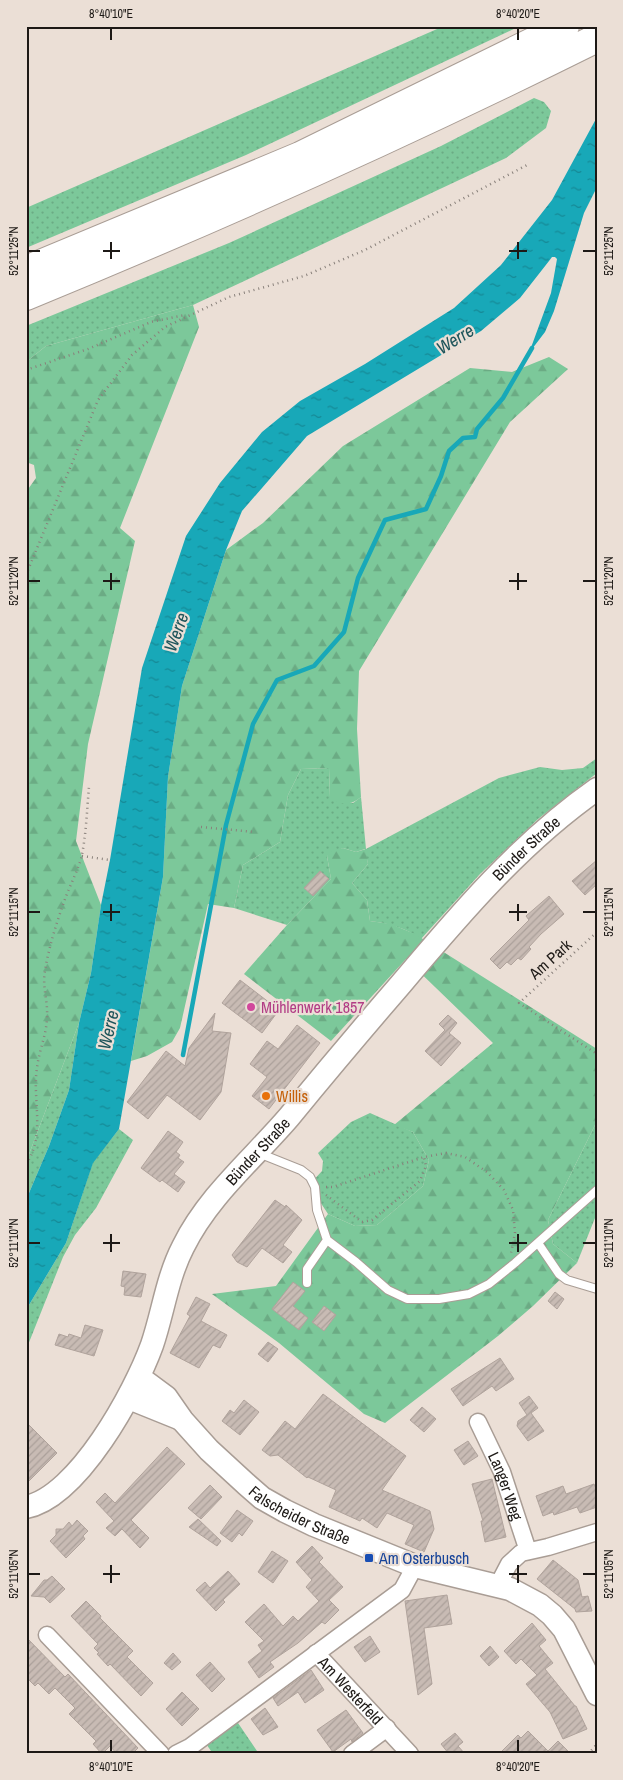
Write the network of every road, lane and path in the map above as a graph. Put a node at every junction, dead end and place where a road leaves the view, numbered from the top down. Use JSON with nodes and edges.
{"nodes":[{"id":1,"x":565,"y":26,"type":"edge"},
{"id":2,"x":597,"y":38,"type":"edge"},
{"id":3,"x":529,"y":164,"type":"dead end"},
{"id":4,"x":26,"y":270,"type":"edge"},
{"id":5,"x":26,"y":296,"type":"edge"},
{"id":6,"x":190,"y":314,"type":"junction"},
{"id":7,"x":26,"y":370,"type":"edge"},
{"id":8,"x":26,"y":575,"type":"edge"},
{"id":9,"x":89,"y":787,"type":"dead end"},
{"id":10,"x":597,"y":790,"type":"edge"},
{"id":11,"x":201,"y":827,"type":"dead end"},
{"id":12,"x":255,"y":832,"type":"dead end"},
{"id":13,"x":82,"y":856,"type":"junction"},
{"id":14,"x":110,"y":860,"type":"dead end"},
{"id":15,"x":597,"y":932,"type":"edge"},
{"id":16,"x":597,"y":1054,"type":"edge"},
{"id":17,"x":259,"y":1151,"type":"junction"},
{"id":18,"x":424,"y":1157,"type":"junction"},
{"id":19,"x":26,"y":1164,"type":"edge"},
{"id":20,"x":315,"y":1187,"type":"junction"},
{"id":21,"x":597,"y":1190,"type":"edge"},
{"id":22,"x":327,"y":1240,"type":"junction"},
{"id":23,"x":538,"y":1242,"type":"junction"},
{"id":24,"x":515,"y":1264,"type":"junction"},
{"id":25,"x":308,"y":1283,"type":"dead end"},
{"id":26,"x":597,"y":1289,"type":"edge"},
{"id":27,"x":139,"y":1377,"type":"junction"},
{"id":28,"x":129,"y":1398,"type":"junction"},
{"id":29,"x":182,"y":1420,"type":"junction"},
{"id":30,"x":478,"y":1422,"type":"dead end"},
{"id":31,"x":26,"y":1507,"type":"edge"},
{"id":32,"x":597,"y":1532,"type":"edge"},
{"id":33,"x":528,"y":1551,"type":"junction"},
{"id":34,"x":415,"y":1566,"type":"junction"},
{"id":35,"x":498,"y":1585,"type":"junction"},
{"id":36,"x":47,"y":1635,"type":"dead end"},
{"id":37,"x":316,"y":1653,"type":"junction"},
{"id":38,"x":597,"y":1694,"type":"edge"},
{"id":39,"x":387,"y":1728,"type":"junction"},
{"id":40,"x":597,"y":1744,"type":"edge"},
{"id":41,"x":161,"y":1754,"type":"edge"},
{"id":42,"x":176,"y":1754,"type":"edge"},
{"id":43,"x":352,"y":1754,"type":"edge"},
{"id":44,"x":410,"y":1754,"type":"edge"},
{"id":45,"x":588,"y":1754,"type":"edge"}],
"edges":[{"from":1,"to":4,"type":"highway"},
{"from":2,"to":5,"type":"highway"},
{"from":3,"to":6,"type":"path"},
{"from":6,"to":7,"type":"path"},
{"from":6,"to":8,"type":"path"},
{"from":9,"to":13,"type":"path"},
{"from":10,"to":17,"type":"main road","name":"Bünder Straße"},
{"from":11,"to":12,"type":"path"},
{"from":13,"to":14,"type":"path"},
{"from":13,"to":19,"type":"path"},
{"from":15,"to":16,"type":"path","name":"Am Park"},
{"from":17,"to":20,"type":"lane"},
{"from":17,"to":27,"type":"main road","name":"Bünder Straße"},
{"from":18,"to":20,"type":"path"},
{"from":18,"to":20,"type":"path"},
{"from":18,"to":24,"type":"path"},
{"from":20,"to":22,"type":"lane"},
{"from":21,"to":23,"type":"lane"},
{"from":22,"to":24,"type":"lane"},
{"from":22,"to":25,"type":"lane"},
{"from":23,"to":24,"type":"lane"},
{"from":23,"to":26,"type":"lane"},
{"from":27,"to":28,"type":"main road","name":"Bünder Straße"},
{"from":27,"to":29,"type":"main road","name":"Falscheider Straße"},
{"from":28,"to":29,"type":"main road","name":"Falscheider Straße"},
{"from":28,"to":31,"type":"main road","name":"Bünder Straße"},
{"from":29,"to":34,"type":"main road","name":"Falscheider Straße"},
{"from":30,"to":33,"type":"street","name":"Langer Weg"},
{"from":32,"to":33,"type":"street"},
{"from":33,"to":35,"type":"street"},
{"from":34,"to":35,"type":"main road","name":"Falscheider Straße"},
{"from":34,"to":37,"type":"street"},
{"from":35,"to":38,"type":"main road","name":"Falscheider Straße"},
{"from":36,"to":41,"type":"street"},
{"from":37,"to":39,"type":"street","name":"Am Westerfeld"},
{"from":37,"to":42,"type":"street"},
{"from":39,"to":43,"type":"street","name":"Am Westerfeld"},
{"from":39,"to":44,"type":"street","name":"Am Westerfeld"},
{"from":40,"to":45,"type":"path"}]}
